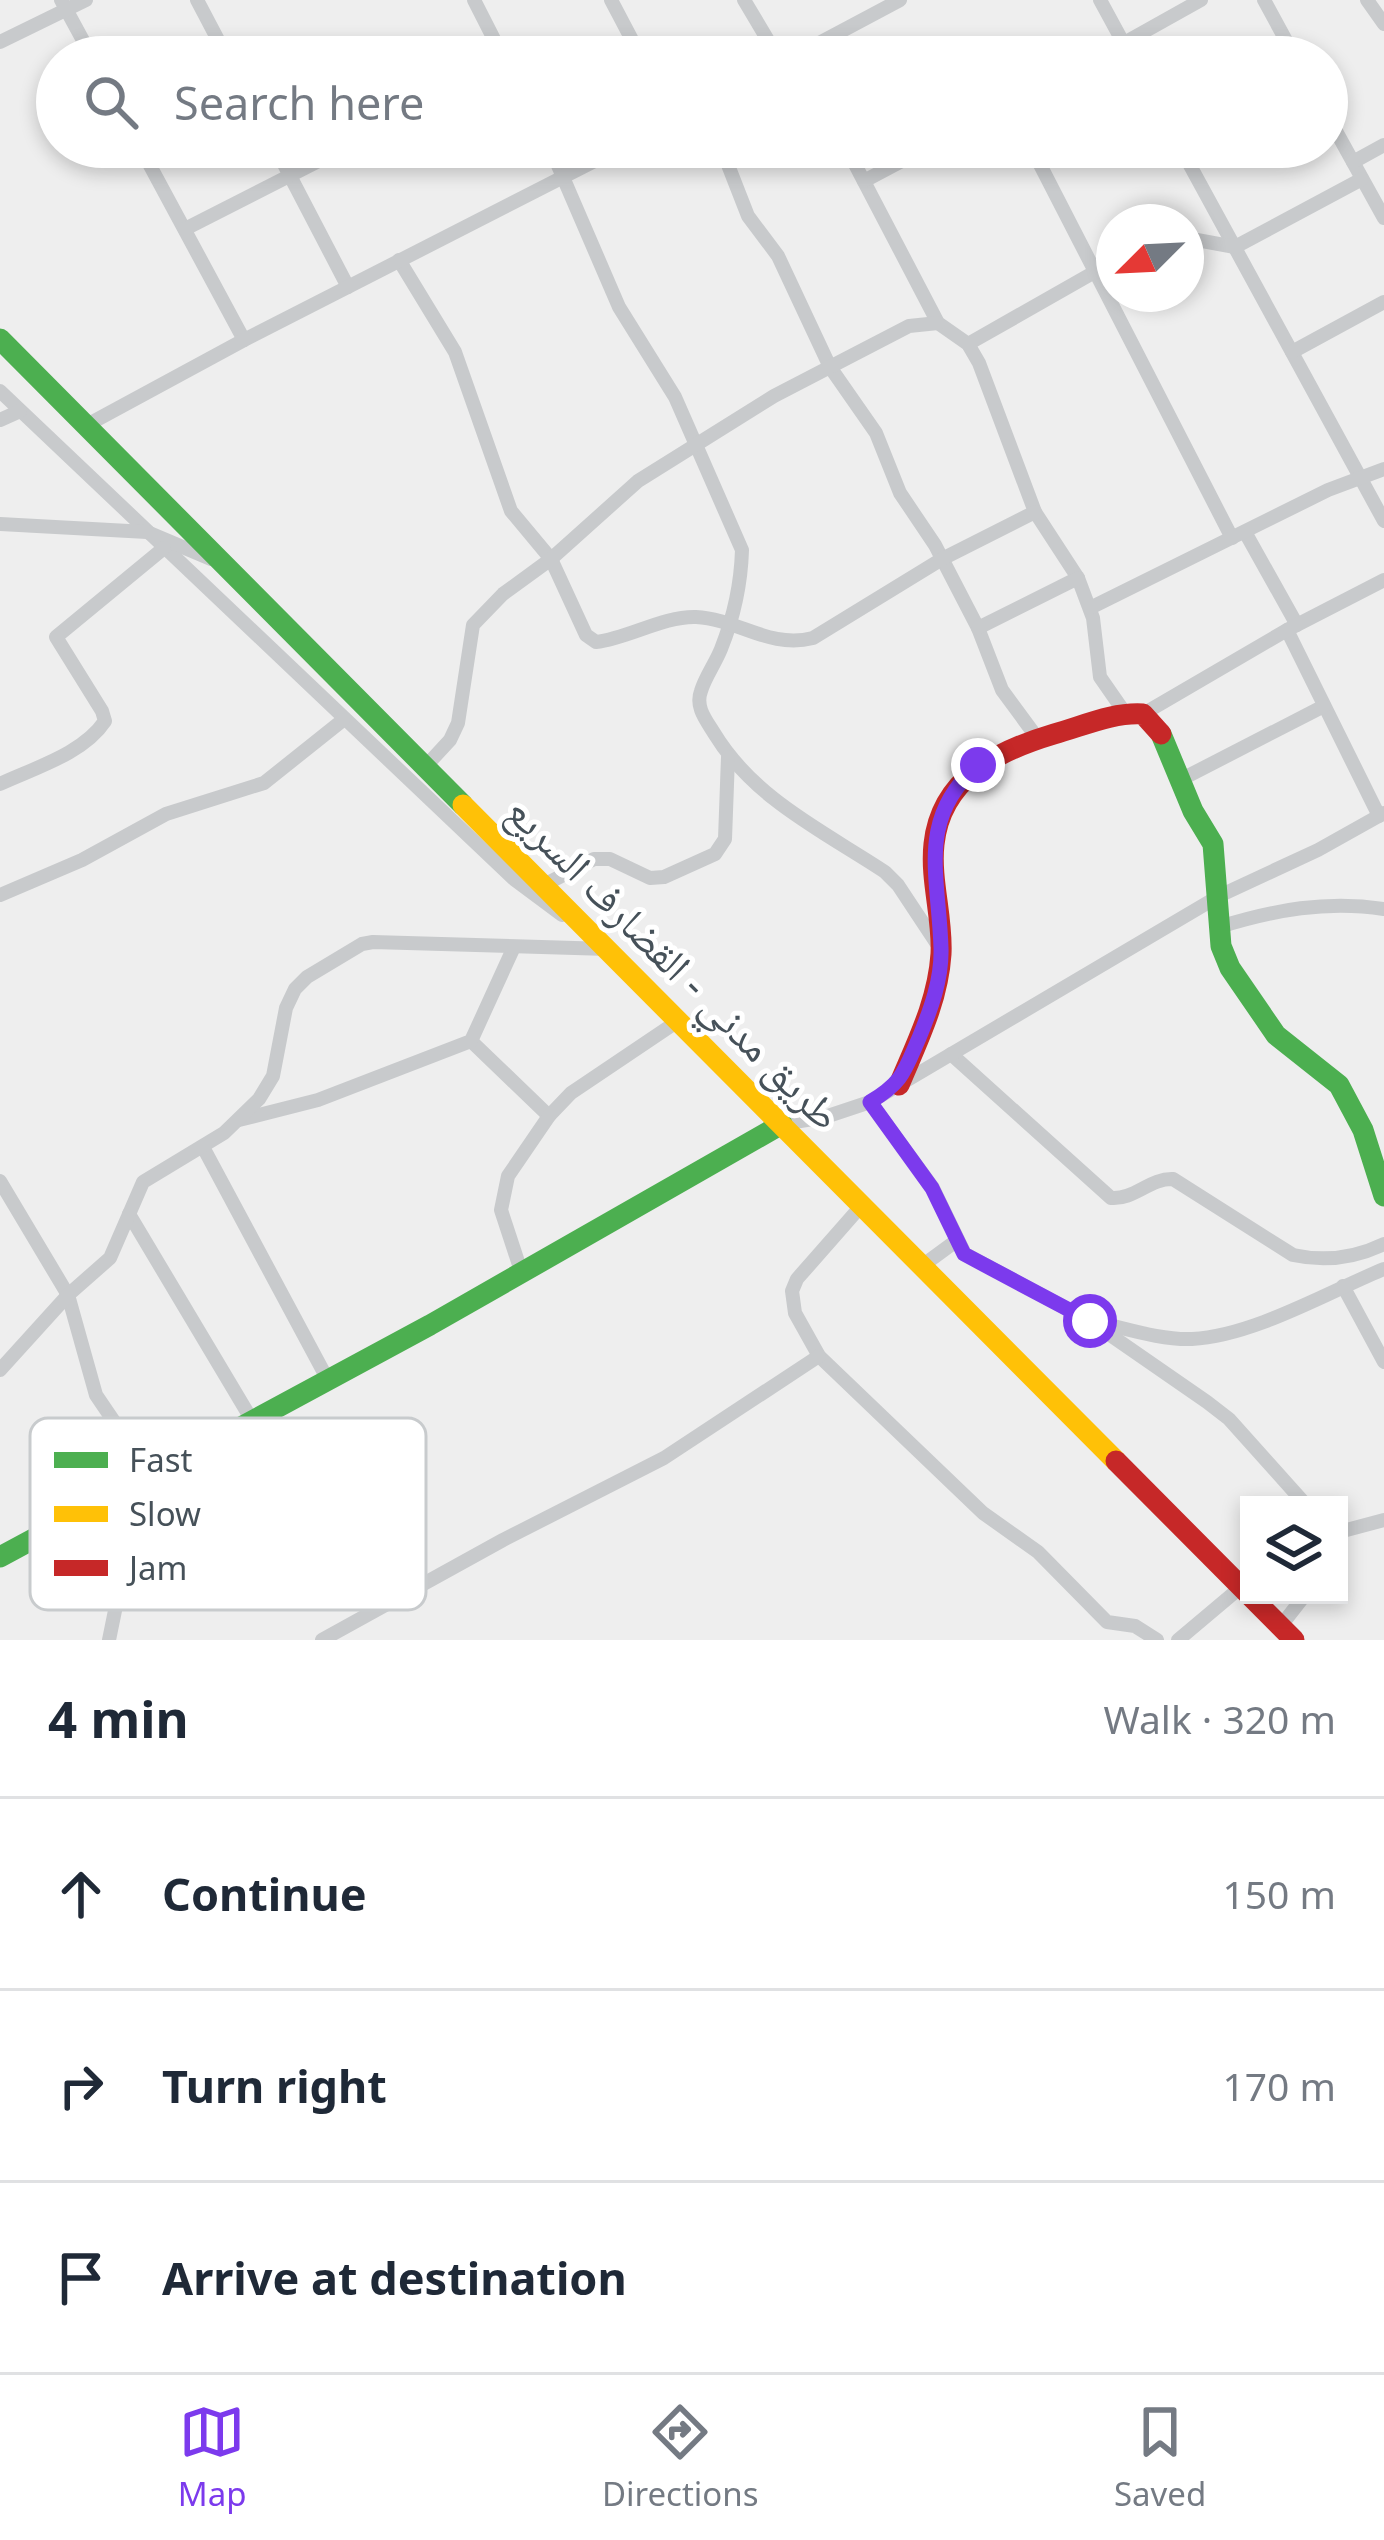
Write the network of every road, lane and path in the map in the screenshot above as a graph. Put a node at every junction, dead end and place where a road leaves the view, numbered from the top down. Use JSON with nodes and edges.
{"nodes":[{"id":1,"x":86,"y":0,"type":"edge"},
{"id":2,"x":197,"y":0,"type":"edge"},
{"id":3,"x":473,"y":0,"type":"edge"},
{"id":4,"x":611,"y":0,"type":"edge"},
{"id":5,"x":744,"y":0,"type":"edge"},
{"id":6,"x":900,"y":0,"type":"edge"},
{"id":7,"x":1100,"y":0,"type":"edge"},
{"id":8,"x":1201,"y":0,"type":"edge"},
{"id":9,"x":1264,"y":0,"type":"edge"},
{"id":10,"x":1367,"y":0,"type":"edge"},
{"id":11,"x":64,"y":5,"type":"edge"},
{"id":12,"x":1384,"y":25,"type":"edge"},
{"id":13,"x":81,"y":36,"type":"edge"},
{"id":14,"x":216,"y":36,"type":"edge"},
{"id":15,"x":492,"y":36,"type":"edge"},
{"id":16,"x":630,"y":36,"type":"edge"},
{"id":17,"x":765,"y":36,"type":"edge"},
{"id":18,"x":834,"y":36,"type":"edge"},
{"id":19,"x":1120,"y":36,"type":"edge"},
{"id":20,"x":1148,"y":36,"type":"edge"},
{"id":21,"x":1284,"y":36,"type":"edge"},
{"id":22,"x":0,"y":42,"type":"edge"},
{"id":23,"x":1384,"y":145,"type":"edge"},
{"id":24,"x":1348,"y":153,"type":"edge"},
{"id":25,"x":1353,"y":162,"type":"junction"},
{"id":26,"x":152,"y":168,"type":"edge"},
{"id":27,"x":286,"y":168,"type":"edge"},
{"id":28,"x":305,"y":168,"type":"edge"},
{"id":29,"x":561,"y":168,"type":"edge"},
{"id":30,"x":581,"y":168,"type":"edge"},
{"id":31,"x":729,"y":168,"type":"edge"},
{"id":32,"x":857,"y":168,"type":"edge"},
{"id":33,"x":888,"y":168,"type":"edge"},
{"id":34,"x":1042,"y":168,"type":"edge"},
{"id":35,"x":1192,"y":168,"type":"edge"},
{"id":36,"x":290,"y":176,"type":"junction"},
{"id":37,"x":565,"y":176,"type":"junction"},
{"id":38,"x":1362,"y":179,"type":"junction"},
{"id":39,"x":864,"y":181,"type":"junction"},
{"id":40,"x":1384,"y":218,"type":"edge"},
{"id":41,"x":185,"y":229,"type":"junction"},
{"id":42,"x":1204,"y":241,"type":"edge"},
{"id":43,"x":1235,"y":247,"type":"junction"},
{"id":44,"x":399,"y":260,"type":"junction"},
{"id":45,"x":1096,"y":273,"type":"joint"},
{"id":46,"x":348,"y":287,"type":"junction"},
{"id":47,"x":1384,"y":302,"type":"edge"},
{"id":48,"x":1117,"y":312,"type":"edge"},
{"id":49,"x":938,"y":323,"type":"junction"},
{"id":50,"x":0,"y":339,"type":"edge"},
{"id":51,"x":244,"y":340,"type":"junction"},
{"id":52,"x":968,"y":344,"type":"junction"},
{"id":53,"x":1292,"y":352,"type":"junction"},
{"id":54,"x":830,"y":367,"type":"junction"},
{"id":55,"x":0,"y":391,"type":"edge"},
{"id":56,"x":20,"y":411,"type":"junction"},
{"id":57,"x":0,"y":420,"type":"edge"},
{"id":58,"x":87,"y":425,"type":"junction"},
{"id":59,"x":694,"y":446,"type":"junction"},
{"id":60,"x":1384,"y":469,"type":"edge"},
{"id":61,"x":1361,"y":478,"type":"junction"},
{"id":62,"x":1035,"y":512,"type":"junction"},
{"id":63,"x":1384,"y":521,"type":"edge"},
{"id":64,"x":0,"y":524,"type":"edge"},
{"id":65,"x":22,"y":525,"type":"junction"},
{"id":66,"x":147,"y":532,"type":"junction"},
{"id":67,"x":0,"y":533,"type":"edge"},
{"id":68,"x":1239,"y":535,"type":"junction"},
{"id":69,"x":164,"y":548,"type":"junction"},
{"id":70,"x":551,"y":559,"type":"junction"},
{"id":71,"x":942,"y":559,"type":"junction"},
{"id":72,"x":225,"y":565,"type":"junction"},
{"id":73,"x":1078,"y":578,"type":"junction"},
{"id":74,"x":1384,"y":580,"type":"edge"},
{"id":75,"x":1090,"y":608,"type":"junction"},
{"id":76,"x":729,"y":624,"type":"junction"},
{"id":77,"x":1292,"y":627,"type":"junction"},
{"id":78,"x":978,"y":628,"type":"junction"},
{"id":79,"x":1324,"y":706,"type":"junction"},
{"id":80,"x":1134,"y":714,"type":"junction"},
{"id":81,"x":343,"y":720,"type":"junction"},
{"id":82,"x":1038,"y":739,"type":"junction"},
{"id":83,"x":728,"y":757,"type":"junction"},
{"id":84,"x":426,"y":766,"type":"junction"},
{"id":85,"x":1180,"y":780,"type":"junction"},
{"id":86,"x":0,"y":784,"type":"edge"},
{"id":87,"x":1381,"y":814,"type":"edge"},
{"id":88,"x":544,"y":885,"type":"junction"},
{"id":89,"x":0,"y":895,"type":"edge"},
{"id":90,"x":1219,"y":896,"type":"junction"},
{"id":91,"x":1384,"y":909,"type":"edge"},
{"id":92,"x":1219,"y":927,"type":"junction"},
{"id":93,"x":590,"y":931,"type":"junction"},
{"id":94,"x":514,"y":949,"type":"junction"},
{"id":95,"x":608,"y":949,"type":"junction"},
{"id":96,"x":941,"y":951,"type":"junction"},
{"id":97,"x":678,"y":1021,"type":"junction"},
{"id":98,"x":471,"y":1041,"type":"junction"},
{"id":99,"x":951,"y":1054,"type":"junction"},
{"id":100,"x":899,"y":1085,"type":"junction"},
{"id":101,"x":870,"y":1102,"type":"junction"},
{"id":102,"x":549,"y":1116,"type":"junction"},
{"id":103,"x":239,"y":1120,"type":"junction"},
{"id":104,"x":782,"y":1124,"type":"junction"},
{"id":105,"x":203,"y":1147,"type":"junction"},
{"id":106,"x":0,"y":1181,"type":"edge"},
{"id":107,"x":1384,"y":1196,"type":"edge"},
{"id":108,"x":862,"y":1204,"type":"junction"},
{"id":109,"x":129,"y":1214,"type":"junction"},
{"id":110,"x":956,"y":1241,"type":"junction"},
{"id":111,"x":1384,"y":1244,"type":"edge"},
{"id":112,"x":922,"y":1266,"type":"junction"},
{"id":113,"x":1384,"y":1269,"type":"edge"},
{"id":114,"x":522,"y":1274,"type":"junction"},
{"id":115,"x":1343,"y":1286,"type":"junction"},
{"id":116,"x":68,"y":1294,"type":"junction"},
{"id":117,"x":1090,"y":1321,"type":"junction"},
{"id":118,"x":818,"y":1356,"type":"junction"},
{"id":119,"x":1384,"y":1362,"type":"edge"},
{"id":120,"x":0,"y":1370,"type":"edge"},
{"id":121,"x":329,"y":1382,"type":"junction"},
{"id":122,"x":111,"y":1418,"type":"edge"},
{"id":123,"x":251,"y":1418,"type":"edge"},
{"id":124,"x":261,"y":1418,"type":"edge"},
{"id":125,"x":1298,"y":1496,"type":"edge"},
{"id":126,"x":1384,"y":1520,"type":"edge"},
{"id":127,"x":1348,"y":1530,"type":"edge"},
{"id":128,"x":30,"y":1541,"type":"edge"},
{"id":129,"x":0,"y":1557,"type":"edge"},
{"id":130,"x":426,"y":1583,"type":"edge"},
{"id":131,"x":1240,"y":1586,"type":"edge"},
{"id":132,"x":1240,"y":1588,"type":"edge"},
{"id":133,"x":1258,"y":1604,"type":"edge"},
{"id":134,"x":1301,"y":1604,"type":"edge"},
{"id":135,"x":115,"y":1610,"type":"edge"},
{"id":136,"x":376,"y":1610,"type":"edge"},
{"id":137,"x":1287,"y":1634,"type":"edge"},
{"id":138,"x":110,"y":1640,"type":"edge"},
{"id":139,"x":322,"y":1640,"type":"edge"},
{"id":140,"x":1157,"y":1640,"type":"edge"},
{"id":141,"x":1178,"y":1640,"type":"edge"}],
"edges":[{"from":1,"to":11,"type":"street"},
{"from":2,"to":14,"type":"street"},
{"from":3,"to":15,"type":"street"},
{"from":4,"to":16,"type":"street"},
{"from":5,"to":17,"type":"street"},
{"from":6,"to":18,"type":"street"},
{"from":7,"to":19,"type":"street"},
{"from":8,"to":20,"type":"street"},
{"from":9,"to":21,"type":"street"},
{"from":10,"to":12,"type":"street"},
{"from":11,"to":13,"type":"street"},
{"from":11,"to":22,"type":"street"},
{"from":23,"to":25,"type":"street"},
{"from":24,"to":25,"type":"street"},
{"from":25,"to":38,"type":"street"},
{"from":26,"to":41,"type":"street"},
{"from":27,"to":36,"type":"street"},
{"from":28,"to":36,"type":"street"},
{"from":29,"to":37,"type":"street"},
{"from":30,"to":37,"type":"street"},
{"from":31,"to":54,"type":"street"},
{"from":32,"to":39,"type":"street"},
{"from":33,"to":39,"type":"street"},
{"from":34,"to":45,"type":"street"},
{"from":35,"to":43,"type":"street"},
{"from":36,"to":41,"type":"street"},
{"from":36,"to":46,"type":"street"},
{"from":37,"to":44,"type":"street"},
{"from":37,"to":59,"type":"street"},
{"from":38,"to":40,"type":"street"},
{"from":38,"to":43,"type":"street"},
{"from":39,"to":49,"type":"street"},
{"from":41,"to":51,"type":"street"},
{"from":42,"to":43,"type":"street"},
{"from":43,"to":53,"type":"street"},
{"from":44,"to":46,"type":"street"},
{"from":44,"to":70,"type":"street"},
{"from":45,"to":52,"type":"street"},
{"from":46,"to":51,"type":"street"},
{"from":47,"to":53,"type":"street"},
{"from":48,"to":68,"type":"street"},
{"from":49,"to":52,"type":"street"},
{"from":49,"to":54,"type":"street"},
{"from":50,"to":58,"type":"main road","name":"طريق مدني - القضارف السريع"},
{"from":51,"to":58,"type":"street"},
{"from":52,"to":62,"type":"street"},
{"from":53,"to":61,"type":"street"},
{"from":54,"to":59,"type":"street"},
{"from":54,"to":71,"type":"street"},
{"from":55,"to":56,"type":"street"},
{"from":56,"to":57,"type":"street"},
{"from":56,"to":66,"type":"street"},
{"from":58,"to":72,"type":"main road","name":"طريق مدني - القضارف السريع"},
{"from":59,"to":70,"type":"street"},
{"from":59,"to":76,"type":"street"},
{"from":60,"to":61,"type":"street"},
{"from":61,"to":63,"type":"street"},
{"from":61,"to":68,"type":"street"},
{"from":62,"to":71,"type":"street"},
{"from":62,"to":73,"type":"street"},
{"from":64,"to":65,"type":"street"},
{"from":65,"to":66,"type":"street"},
{"from":65,"to":67,"type":"street"},
{"from":66,"to":69,"type":"street"},
{"from":66,"to":72,"type":"street"},
{"from":68,"to":75,"type":"street"},
{"from":68,"to":77,"type":"street"},
{"from":69,"to":81,"type":"street"},
{"from":69,"to":86,"type":"street"},
{"from":70,"to":76,"type":"street"},
{"from":70,"to":84,"type":"street"},
{"from":71,"to":76,"type":"street"},
{"from":71,"to":78,"type":"street"},
{"from":72,"to":84,"type":"main road","name":"طريق مدني - القضارف السريع"},
{"from":73,"to":75,"type":"street"},
{"from":73,"to":78,"type":"street"},
{"from":74,"to":77,"type":"street"},
{"from":75,"to":80,"type":"street"},
{"from":76,"to":83,"type":"street"},
{"from":77,"to":79,"type":"street"},
{"from":77,"to":80,"type":"street"},
{"from":78,"to":82,"type":"street"},
{"from":79,"to":85,"type":"street"},
{"from":79,"to":87,"type":"street"},
{"from":80,"to":82,"type":"main road"},
{"from":80,"to":85,"type":"main road"},
{"from":81,"to":89,"type":"street"},
{"from":81,"to":93,"type":"street"},
{"from":82,"to":96,"type":"main road"},
{"from":83,"to":88,"type":"street"},
{"from":83,"to":96,"type":"street"},
{"from":84,"to":88,"type":"main road","name":"طريق مدني - القضارف السريع"},
{"from":85,"to":90,"type":"main road"},
{"from":87,"to":90,"type":"street"},
{"from":88,"to":93,"type":"main road","name":"طريق مدني - القضارف السريع"},
{"from":90,"to":92,"type":"main road"},
{"from":90,"to":99,"type":"street"},
{"from":91,"to":92,"type":"street"},
{"from":92,"to":107,"type":"main road"},
{"from":93,"to":95,"type":"main road","name":"طريق مدني - القضارف السريع"},
{"from":94,"to":95,"type":"street"},
{"from":94,"to":98,"type":"street"},
{"from":94,"to":103,"type":"street"},
{"from":95,"to":97,"type":"main road","name":"طريق مدني - القضارف السريع"},
{"from":96,"to":100,"type":"main road"},
{"from":97,"to":102,"type":"street"},
{"from":97,"to":104,"type":"main road","name":"طريق مدني - القضارف السريع"},
{"from":98,"to":102,"type":"street"},
{"from":98,"to":103,"type":"street"},
{"from":99,"to":100,"type":"street"},
{"from":99,"to":111,"type":"street"},
{"from":100,"to":101,"type":"street"},
{"from":101,"to":104,"type":"street"},
{"from":101,"to":110,"type":"street"},
{"from":102,"to":114,"type":"street"},
{"from":103,"to":105,"type":"street"},
{"from":104,"to":108,"type":"main road","name":"طريق مدني - القضارف السريع"},
{"from":104,"to":114,"type":"main road"},
{"from":105,"to":109,"type":"street"},
{"from":105,"to":121,"type":"street"},
{"from":106,"to":116,"type":"street"},
{"from":108,"to":112,"type":"main road","name":"طريق مدني - القضارف السريع"},
{"from":108,"to":118,"type":"street"},
{"from":109,"to":116,"type":"street"},
{"from":109,"to":123,"type":"street"},
{"from":110,"to":112,"type":"street"},
{"from":110,"to":117,"type":"street"},
{"from":112,"to":131,"type":"main road","name":"طريق مدني - القضارف السريع"},
{"from":113,"to":115,"type":"street"},
{"from":114,"to":121,"type":"main road"},
{"from":115,"to":117,"type":"street"},
{"from":115,"to":119,"type":"street"},
{"from":116,"to":120,"type":"street"},
{"from":116,"to":122,"type":"street"},
{"from":117,"to":125,"type":"street"},
{"from":118,"to":130,"type":"street"},
{"from":118,"to":140,"type":"street"},
{"from":121,"to":124,"type":"main road"},
{"from":126,"to":127,"type":"street"},
{"from":128,"to":129,"type":"main road"},
{"from":132,"to":141,"type":"street"},
{"from":133,"to":137,"type":"main road","name":"طريق مدني - القضارف السريع"},
{"from":134,"to":137,"type":"street"},
{"from":135,"to":138,"type":"street"},
{"from":136,"to":139,"type":"street"}]}
